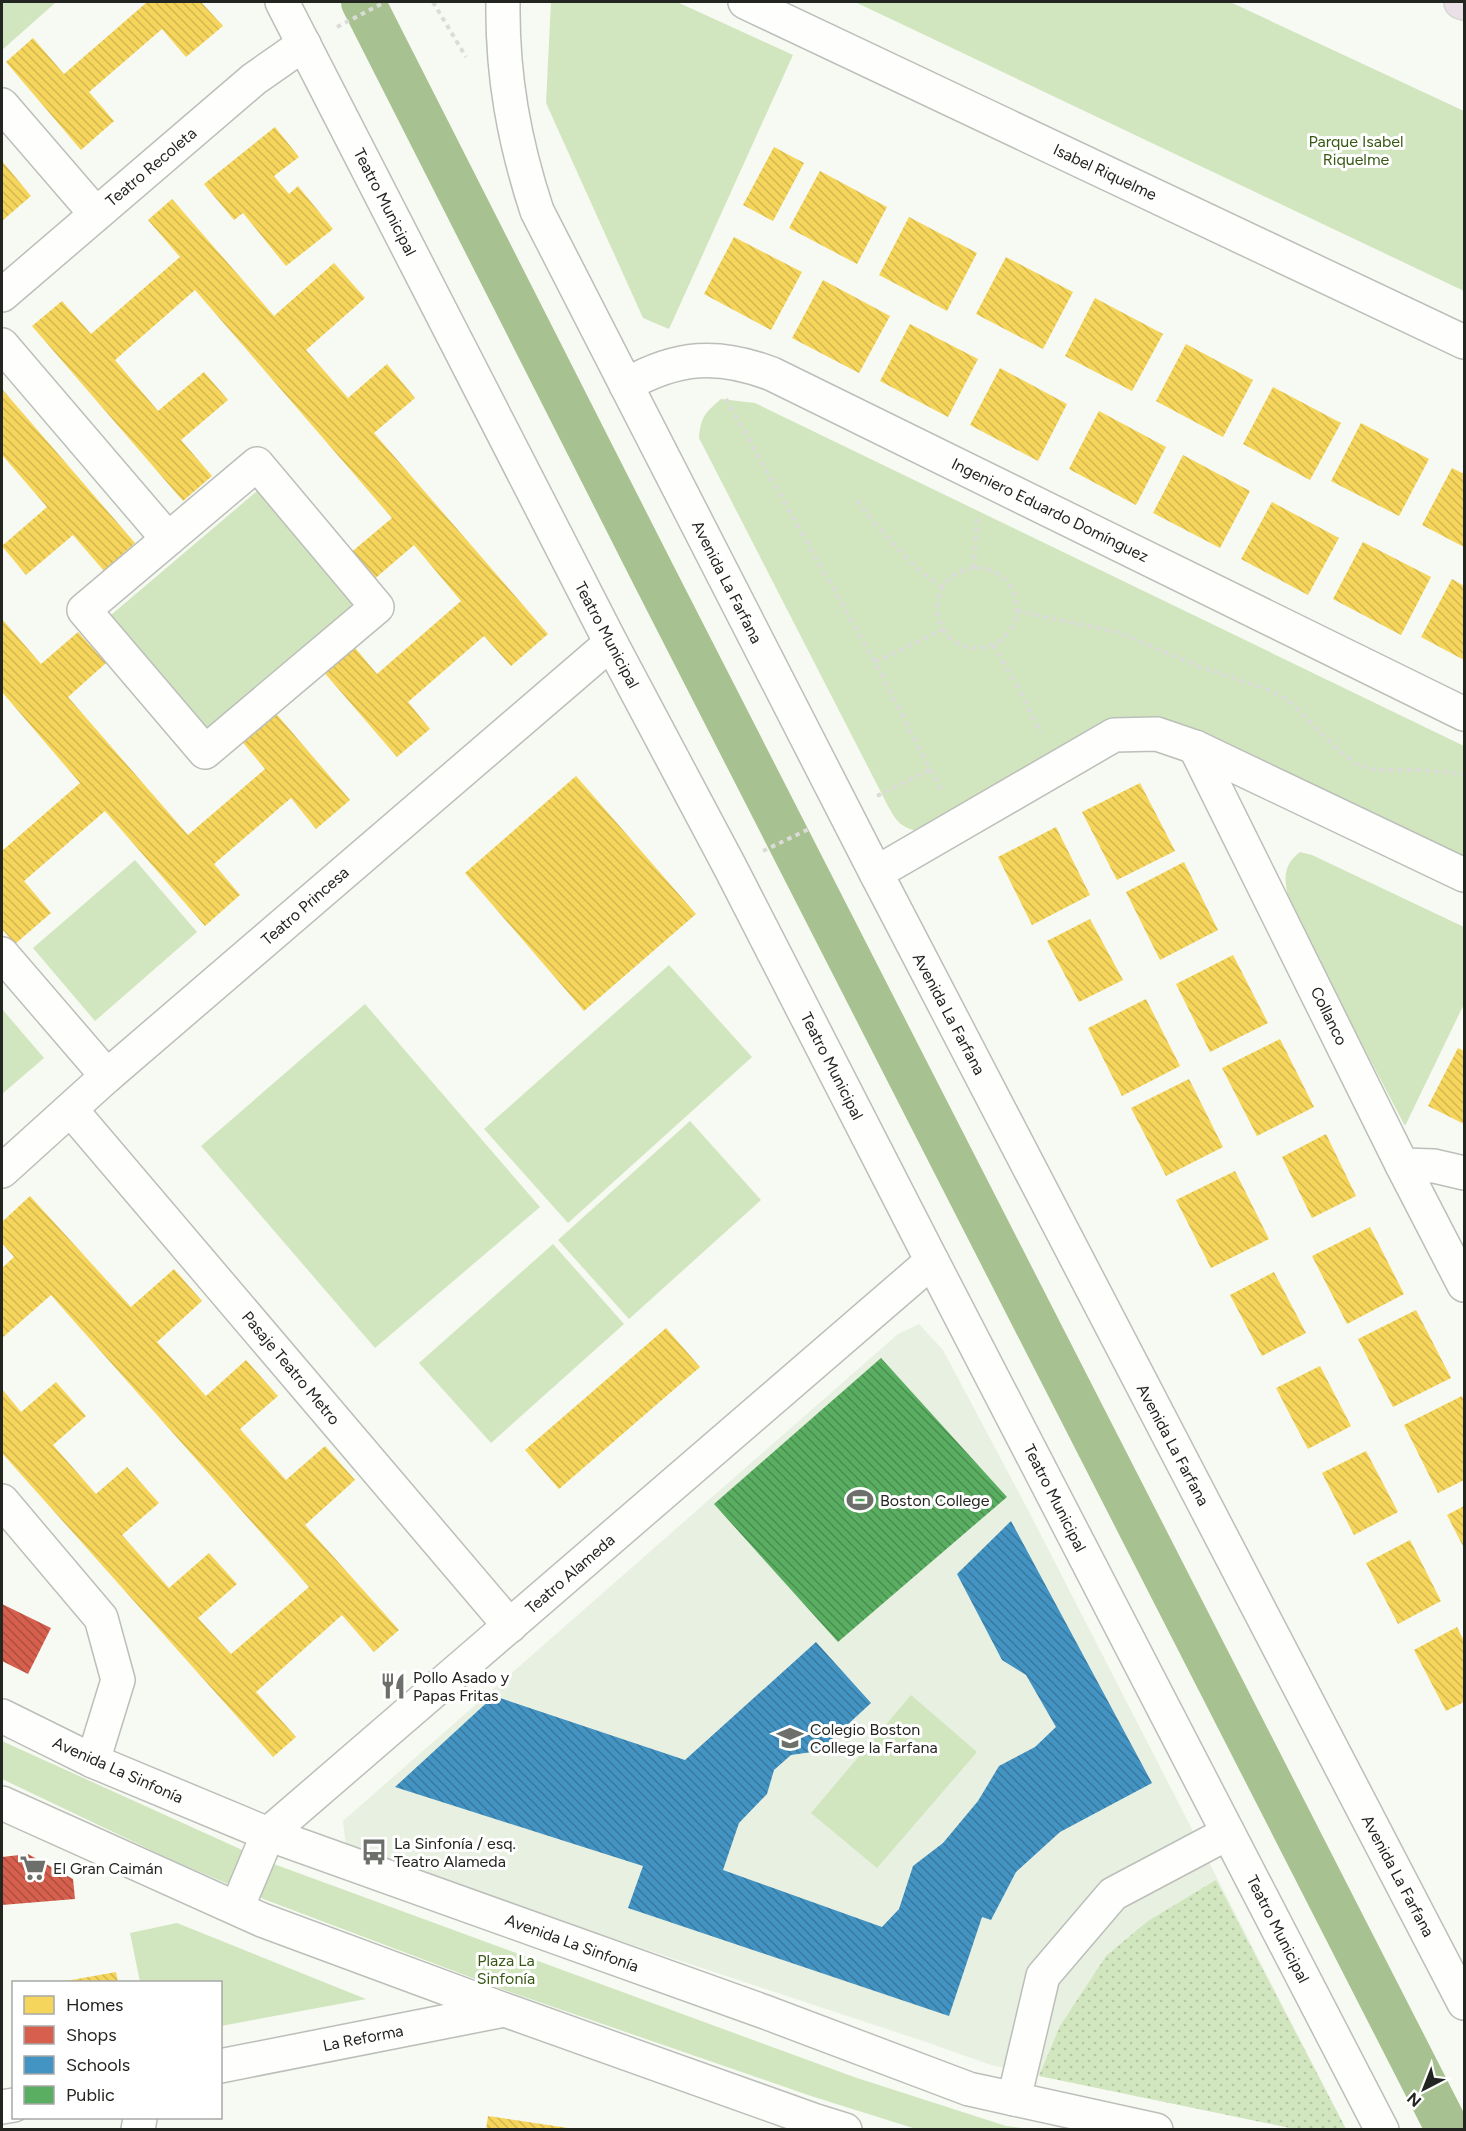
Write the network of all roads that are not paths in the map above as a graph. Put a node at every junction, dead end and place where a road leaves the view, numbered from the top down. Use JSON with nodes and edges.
{"nodes":[{"id":1,"x":282,"y":2,"type":"edge"},
{"id":2,"x":502,"y":2,"type":"edge"},
{"id":3,"x":745,"y":2,"type":"edge"},
{"id":4,"x":304,"y":44,"type":"junction"},
{"id":5,"x":2,"y":105,"type":"edge"},
{"id":6,"x":96,"y":214,"type":"junction"},
{"id":7,"x":2,"y":295,"type":"edge"},
{"id":8,"x":1464,"y":342,"type":"edge"},
{"id":9,"x":2,"y":345,"type":"edge"},
{"id":10,"x":626,"y":385,"type":"junction"},
{"id":11,"x":168,"y":539,"type":"junction"},
{"id":12,"x":611,"y":643,"type":"junction"},
{"id":13,"x":1464,"y":714,"type":"edge"},
{"id":14,"x":1195,"y":747,"type":"junction"},
{"id":15,"x":876,"y":873,"type":"junction"},
{"id":16,"x":1464,"y":875,"type":"edge"},
{"id":17,"x":2,"y":954,"type":"edge"},
{"id":18,"x":107,"y":1076,"type":"junction"},
{"id":19,"x":71,"y":1110,"type":"junction"},
{"id":20,"x":1402,"y":1165,"type":"junction"},
{"id":21,"x":2,"y":1171,"type":"edge"},
{"id":22,"x":1464,"y":1173,"type":"edge"},
{"id":23,"x":932,"y":1261,"type":"junction"},
{"id":24,"x":1464,"y":1285,"type":"edge"},
{"id":25,"x":2,"y":1501,"type":"edge"},
{"id":26,"x":510,"y":1626,"type":"junction"},
{"id":27,"x":2,"y":1716,"type":"edge"},
{"id":28,"x":93,"y":1761,"type":"junction"},
{"id":29,"x":3,"y":1805,"type":"edge"},
{"id":30,"x":1228,"y":1833,"type":"junction"},
{"id":31,"x":268,"y":1834,"type":"junction"},
{"id":32,"x":237,"y":1908,"type":"junction"},
{"id":33,"x":1462,"y":1991,"type":"edge"},
{"id":34,"x":505,"y":2010,"type":"junction"},
{"id":35,"x":222,"y":2066,"type":"edge"},
{"id":36,"x":1014,"y":2099,"type":"junction"},
{"id":37,"x":825,"y":2127,"type":"edge"},
{"id":38,"x":1156,"y":2130,"type":"edge"},
{"id":39,"x":1382,"y":2130,"type":"edge"}],
"edges":[{"from":1,"to":4,"type":"street","name":"Teatro Municipal"},
{"from":2,"to":10,"type":"street","name":"Avenida La Farfana"},
{"from":3,"to":8,"type":"street","name":"Isabel Riquelme"},
{"from":4,"to":6,"type":"street","name":"Teatro Recoleta"},
{"from":4,"to":12,"type":"street","name":"Teatro Municipal"},
{"from":5,"to":6,"type":"street"},
{"from":6,"to":7,"type":"street","name":"Teatro Recoleta"},
{"from":9,"to":11,"type":"street"},
{"from":10,"to":13,"type":"street","name":"Ingeniero Eduardo Domínguez"},
{"from":10,"to":15,"type":"street","name":"Avenida La Farfana"},
{"from":11,"to":11,"type":"street"},
{"from":12,"to":18,"type":"street","name":"Teatro Princesa"},
{"from":12,"to":23,"type":"street","name":"Teatro Municipal"},
{"from":14,"to":15,"type":"street"},
{"from":14,"to":16,"type":"street"},
{"from":14,"to":20,"type":"street","name":"Collanco"},
{"from":15,"to":33,"type":"street","name":"Avenida La Farfana"},
{"from":17,"to":18,"type":"street"},
{"from":18,"to":19,"type":"street","name":"Teatro Princesa"},
{"from":19,"to":21,"type":"street","name":"Teatro Princesa"},
{"from":19,"to":26,"type":"street","name":"Pasaje Teatro Metro"},
{"from":20,"to":22,"type":"street"},
{"from":20,"to":24,"type":"street","name":"Collanco"},
{"from":23,"to":26,"type":"street","name":"Teatro Alameda"},
{"from":23,"to":30,"type":"street","name":"Teatro Municipal"},
{"from":25,"to":28,"type":"street"},
{"from":26,"to":31,"type":"street","name":"Teatro Alameda"},
{"from":27,"to":28,"type":"street","name":"Avenida La Sinfonía"},
{"from":28,"to":31,"type":"street","name":"Avenida La Sinfonía"},
{"from":29,"to":32,"type":"street"},
{"from":30,"to":36,"type":"street"},
{"from":30,"to":39,"type":"street","name":"Teatro Municipal"},
{"from":31,"to":32,"type":"street","name":"Teatro Alameda"},
{"from":31,"to":36,"type":"street","name":"Avenida La Sinfonía"},
{"from":32,"to":34,"type":"street"},
{"from":34,"to":35,"type":"street","name":"La Reforma"},
{"from":34,"to":37,"type":"street"},
{"from":36,"to":38,"type":"street","name":"Avenida La Sinfonía"}]}
